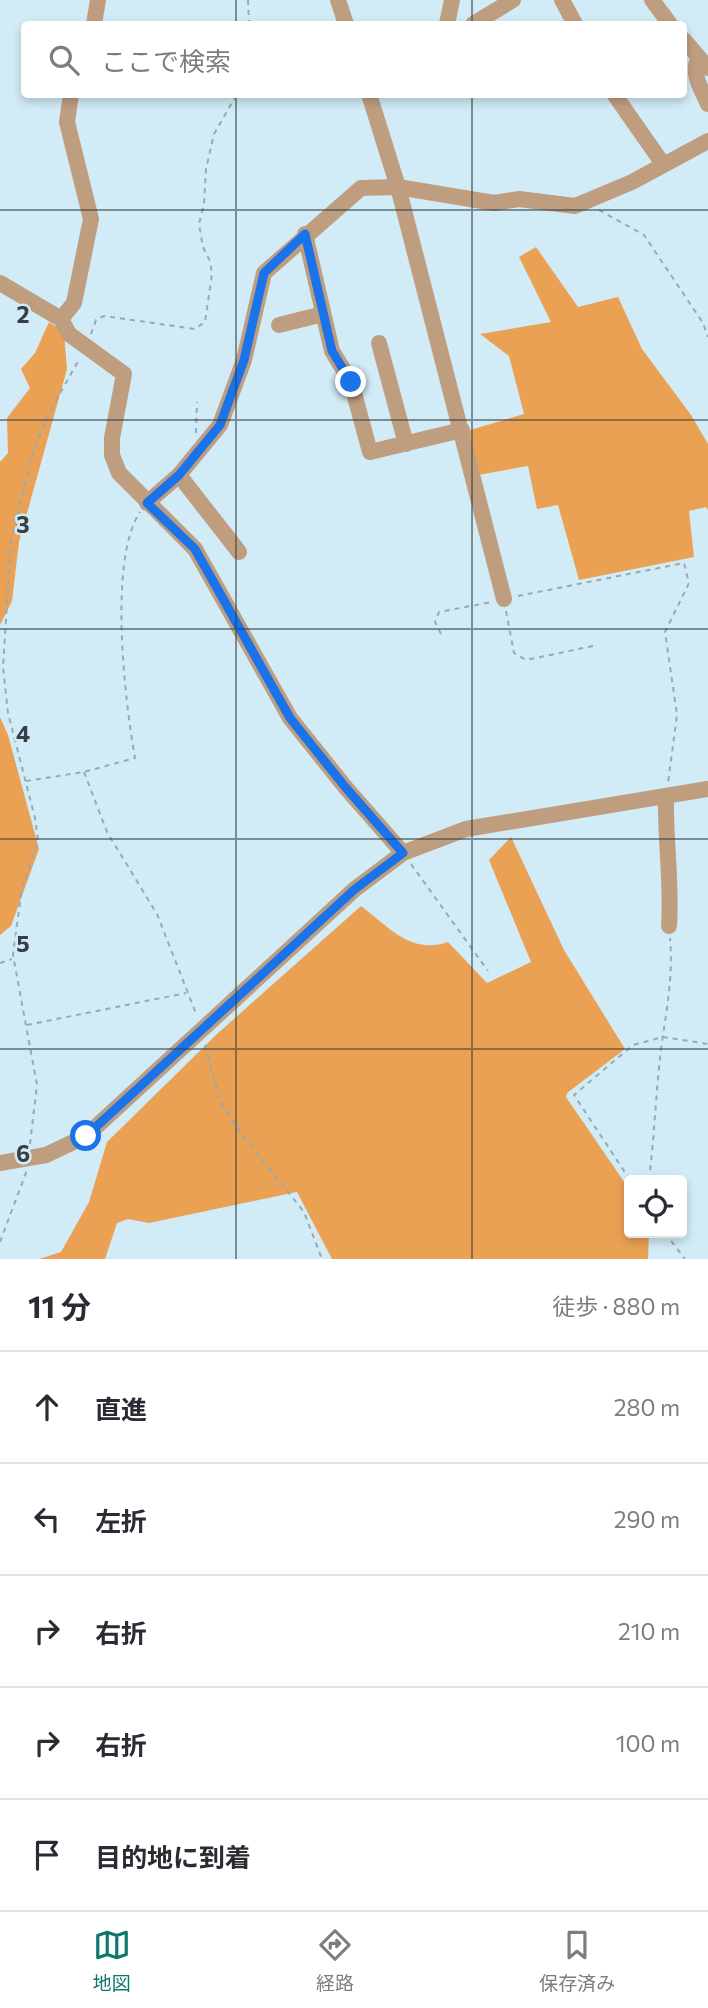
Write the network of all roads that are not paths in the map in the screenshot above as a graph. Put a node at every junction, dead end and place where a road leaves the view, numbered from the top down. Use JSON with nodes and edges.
{"nodes":[{"id":1,"x":97,"y":0,"type":"edge"},
{"id":2,"x":338,"y":0,"type":"edge"},
{"id":3,"x":452,"y":0,"type":"edge"},
{"id":4,"x":513,"y":0,"type":"edge"},
{"id":5,"x":562,"y":0,"type":"edge"},
{"id":6,"x":652,"y":0,"type":"edge"},
{"id":7,"x":94,"y":21,"type":"edge"},
{"id":8,"x":345,"y":21,"type":"edge"},
{"id":9,"x":448,"y":21,"type":"edge"},
{"id":10,"x":478,"y":21,"type":"edge"},
{"id":11,"x":573,"y":21,"type":"edge"},
{"id":12,"x":668,"y":21,"type":"edge"},
{"id":13,"x":687,"y":44,"type":"edge"},
{"id":14,"x":703,"y":63,"type":"edge"},
{"id":15,"x":70,"y":98,"type":"edge"},
{"id":16,"x":370,"y":98,"type":"edge"},
{"id":17,"x":617,"y":98,"type":"edge"},
{"id":18,"x":708,"y":104,"type":"edge"},
{"id":19,"x":708,"y":141,"type":"edge"},
{"id":20,"x":663,"y":164,"type":"junction"},
{"id":21,"x":398,"y":187,"type":"junction"},
{"id":22,"x":305,"y":234,"type":"junction"},
{"id":23,"x":0,"y":283,"type":"edge"},
{"id":24,"x":324,"y":314,"type":"junction"},
{"id":25,"x":61,"y":319,"type":"junction"},
{"id":26,"x":279,"y":325,"type":"dead end"},
{"id":27,"x":379,"y":343,"type":"dead end"},
{"id":28,"x":462,"y":430,"type":"junction"},
{"id":29,"x":406,"y":444,"type":"junction"},
{"id":30,"x":179,"y":475,"type":"junction"},
{"id":31,"x":147,"y":503,"type":"junction"},
{"id":32,"x":239,"y":552,"type":"dead end"},
{"id":33,"x":503,"y":599,"type":"road end"},
{"id":34,"x":708,"y":789,"type":"edge"},
{"id":35,"x":666,"y":796,"type":"junction"},
{"id":36,"x":403,"y":853,"type":"junction"},
{"id":37,"x":669,"y":926,"type":"road end"},
{"id":38,"x":0,"y":1163,"type":"edge"}],
"edges":[{"from":1,"to":7,"type":"street"},
{"from":2,"to":8,"type":"street"},
{"from":3,"to":9,"type":"street"},
{"from":4,"to":10,"type":"street"},
{"from":5,"to":11,"type":"street"},
{"from":6,"to":12,"type":"street"},
{"from":13,"to":14,"type":"street"},
{"from":14,"to":18,"type":"street"},
{"from":15,"to":25,"type":"street"},
{"from":16,"to":21,"type":"street"},
{"from":17,"to":20,"type":"street"},
{"from":19,"to":20,"type":"street"},
{"from":20,"to":21,"type":"street"},
{"from":21,"to":22,"type":"street"},
{"from":21,"to":28,"type":"street"},
{"from":22,"to":24,"type":"street"},
{"from":22,"to":30,"type":"street"},
{"from":23,"to":25,"type":"street"},
{"from":24,"to":26,"type":"street"},
{"from":24,"to":29,"type":"street"},
{"from":25,"to":31,"type":"street"},
{"from":27,"to":29,"type":"street"},
{"from":28,"to":29,"type":"street"},
{"from":28,"to":33,"type":"street"},
{"from":30,"to":31,"type":"street"},
{"from":30,"to":32,"type":"street"},
{"from":31,"to":36,"type":"street"},
{"from":34,"to":35,"type":"street"},
{"from":35,"to":36,"type":"street"},
{"from":35,"to":37,"type":"street"},
{"from":36,"to":38,"type":"street"}]}
